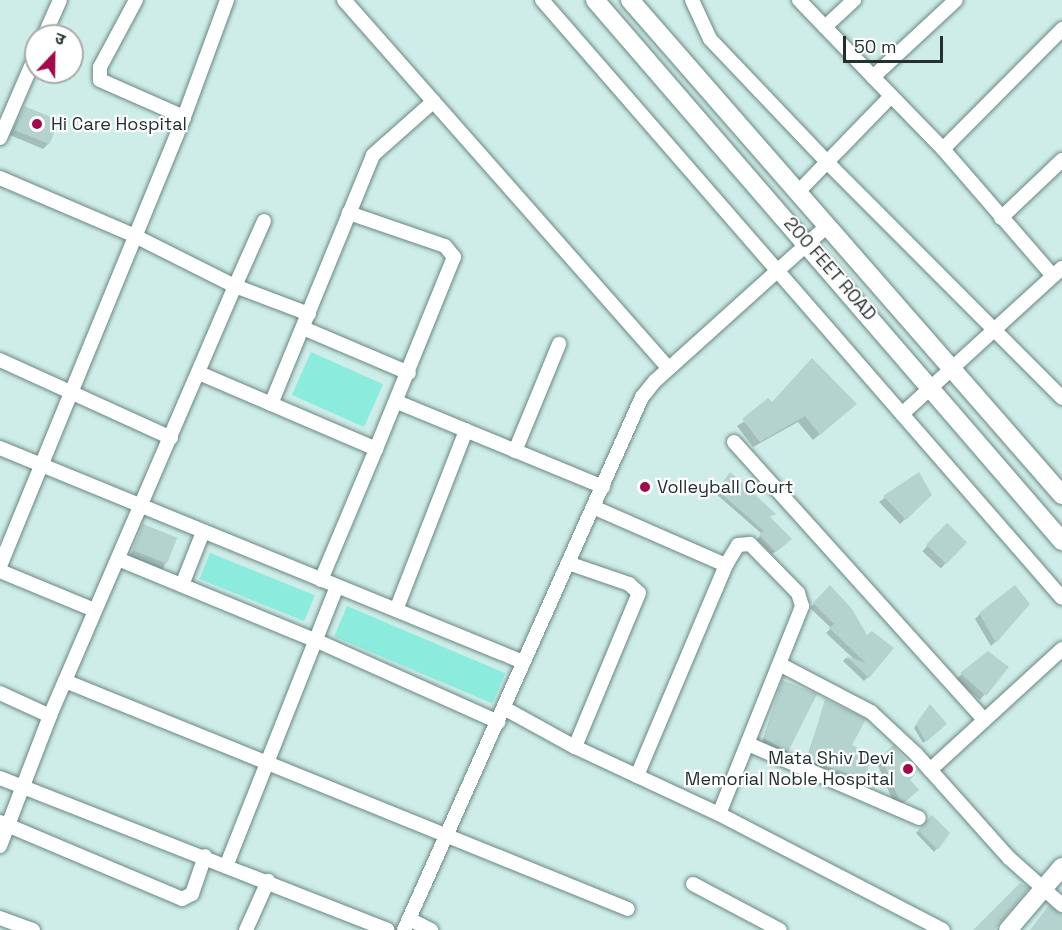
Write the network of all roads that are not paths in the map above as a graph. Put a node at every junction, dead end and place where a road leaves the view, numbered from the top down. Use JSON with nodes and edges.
{"nodes":[{"id":1,"x":60,"y":0,"type":"edge"},
{"id":2,"x":136,"y":0,"type":"edge"},
{"id":3,"x":226,"y":0,"type":"edge"},
{"id":4,"x":344,"y":0,"type":"edge"},
{"id":5,"x":542,"y":0,"type":"edge"},
{"id":6,"x":595,"y":0,"type":"edge"},
{"id":7,"x":630,"y":0,"type":"edge"},
{"id":8,"x":692,"y":0,"type":"edge"},
{"id":9,"x":799,"y":0,"type":"edge"},
{"id":10,"x":854,"y":0,"type":"edge"},
{"id":11,"x":950,"y":2,"type":"edge"},
{"id":12,"x":49,"y":24,"type":"edge"},
{"id":13,"x":825,"y":27,"type":"junction"},
{"id":14,"x":1062,"y":29,"type":"edge"},
{"id":15,"x":873,"y":77,"type":"junction"},
{"id":16,"x":24,"y":83,"type":"edge"},
{"id":17,"x":891,"y":96,"type":"junction"},
{"id":18,"x":434,"y":101,"type":"junction"},
{"id":19,"x":184,"y":117,"type":"junction"},
{"id":20,"x":0,"y":138,"type":"edge"},
{"id":21,"x":943,"y":149,"type":"junction"},
{"id":22,"x":1062,"y":160,"type":"edge"},
{"id":23,"x":827,"y":162,"type":"junction"},
{"id":24,"x":0,"y":178,"type":"edge"},
{"id":25,"x":798,"y":192,"type":"junction"},
{"id":26,"x":349,"y":213,"type":"junction"},
{"id":27,"x":1001,"y":218,"type":"junction"},
{"id":28,"x":264,"y":221,"type":"dead end"},
{"id":29,"x":827,"y":226,"type":"junction"},
{"id":30,"x":135,"y":236,"type":"junction"},
{"id":31,"x":808,"y":243,"type":"junction"},
{"id":32,"x":778,"y":271,"type":"junction"},
{"id":33,"x":1058,"y":272,"type":"edge"},
{"id":34,"x":235,"y":286,"type":"junction"},
{"id":35,"x":309,"y":314,"type":"junction"},
{"id":36,"x":303,"y":328,"type":"junction"},
{"id":37,"x":994,"y":330,"type":"junction"},
{"id":38,"x":559,"y":344,"type":"dead end"},
{"id":39,"x":0,"y":360,"type":"edge"},
{"id":40,"x":668,"y":369,"type":"junction"},
{"id":41,"x":953,"y":369,"type":"junction"},
{"id":42,"x":199,"y":373,"type":"junction"},
{"id":43,"x":409,"y":373,"type":"junction"},
{"id":44,"x":932,"y":389,"type":"junction"},
{"id":45,"x":70,"y":392,"type":"junction"},
{"id":46,"x":1062,"y":398,"type":"edge"},
{"id":47,"x":397,"y":402,"type":"junction"},
{"id":48,"x":271,"y":404,"type":"junction"},
{"id":49,"x":902,"y":414,"type":"junction"},
{"id":50,"x":466,"y":430,"type":"junction"},
{"id":51,"x":171,"y":438,"type":"junction"},
{"id":52,"x":734,"y":442,"type":"dead end"},
{"id":53,"x":0,"y":448,"type":"edge"},
{"id":54,"x":376,"y":449,"type":"junction"},
{"id":55,"x":515,"y":451,"type":"junction"},
{"id":56,"x":39,"y":466,"type":"junction"},
{"id":57,"x":603,"y":487,"type":"junction"},
{"id":58,"x":1062,"y":495,"type":"edge"},
{"id":59,"x":140,"y":507,"type":"junction"},
{"id":60,"x":593,"y":507,"type":"junction"},
{"id":61,"x":203,"y":532,"type":"junction"},
{"id":62,"x":1062,"y":541,"type":"edge"},
{"id":63,"x":118,"y":559,"type":"junction"},
{"id":64,"x":568,"y":563,"type":"junction"},
{"id":65,"x":726,"y":565,"type":"junction"},
{"id":66,"x":0,"y":566,"type":"edge"},
{"id":67,"x":0,"y":571,"type":"edge"},
{"id":68,"x":321,"y":580,"type":"junction"},
{"id":69,"x":182,"y":585,"type":"junction"},
{"id":70,"x":337,"y":586,"type":"junction"},
{"id":71,"x":1062,"y":598,"type":"edge"},
{"id":72,"x":94,"y":610,"type":"junction"},
{"id":73,"x":396,"y":610,"type":"junction"},
{"id":74,"x":315,"y":640,"type":"junction"},
{"id":75,"x":1062,"y":649,"type":"edge"},
{"id":76,"x":523,"y":662,"type":"junction"},
{"id":77,"x":780,"y":665,"type":"junction"},
{"id":78,"x":65,"y":681,"type":"junction"},
{"id":79,"x":0,"y":693,"type":"edge"},
{"id":80,"x":504,"y":708,"type":"junction"},
{"id":81,"x":50,"y":716,"type":"junction"},
{"id":82,"x":984,"y":720,"type":"junction"},
{"id":83,"x":498,"y":722,"type":"junction"},
{"id":84,"x":748,"y":744,"type":"junction"},
{"id":85,"x":575,"y":747,"type":"junction"},
{"id":86,"x":267,"y":764,"type":"junction"},
{"id":87,"x":930,"y":770,"type":"junction"},
{"id":88,"x":637,"y":776,"type":"junction"},
{"id":89,"x":0,"y":778,"type":"edge"},
{"id":90,"x":22,"y":788,"type":"junction"},
{"id":91,"x":719,"y":814,"type":"junction"},
{"id":92,"x":920,"y":818,"type":"dead end"},
{"id":93,"x":4,"y":823,"type":"edge"},
{"id":94,"x":447,"y":834,"type":"junction"},
{"id":95,"x":0,"y":846,"type":"edge"},
{"id":96,"x":205,"y":856,"type":"junction"},
{"id":97,"x":227,"y":864,"type":"junction"},
{"id":98,"x":1062,"y":867,"type":"edge"},
{"id":99,"x":268,"y":881,"type":"junction"},
{"id":100,"x":693,"y":884,"type":"dead end"},
{"id":101,"x":1044,"y":889,"type":"junction"},
{"id":102,"x":1062,"y":905,"type":"edge"},
{"id":103,"x":628,"y":909,"type":"dead end"},
{"id":104,"x":355,"y":917,"type":"junction"},
{"id":105,"x":0,"y":918,"type":"edge"},
{"id":106,"x":407,"y":925,"type":"edge"},
{"id":107,"x":27,"y":929,"type":"edge"},
{"id":108,"x":246,"y":930,"type":"edge"},
{"id":109,"x":349,"y":930,"type":"edge"},
{"id":110,"x":387,"y":930,"type":"edge"},
{"id":111,"x":431,"y":930,"type":"edge"},
{"id":112,"x":780,"y":930,"type":"edge"},
{"id":113,"x":943,"y":930,"type":"edge"},
{"id":114,"x":1008,"y":930,"type":"edge"}],
"edges":[{"from":1,"to":12,"type":"street"},
{"from":2,"to":19,"type":"street"},
{"from":3,"to":19,"type":"street"},
{"from":4,"to":18,"type":"street"},
{"from":5,"to":32,"type":"street"},
{"from":6,"to":31,"type":"street","name":"200 FEET ROAD"},
{"from":7,"to":25,"type":"street"},
{"from":8,"to":23,"type":"street"},
{"from":9,"to":13,"type":"street"},
{"from":10,"to":13,"type":"street"},
{"from":11,"to":15,"type":"street"},
{"from":13,"to":15,"type":"street"},
{"from":14,"to":21,"type":"street"},
{"from":15,"to":17,"type":"street"},
{"from":16,"to":20,"type":"street"},
{"from":17,"to":21,"type":"street"},
{"from":17,"to":23,"type":"street"},
{"from":18,"to":26,"type":"street"},
{"from":18,"to":40,"type":"street"},
{"from":19,"to":30,"type":"street"},
{"from":21,"to":27,"type":"street"},
{"from":22,"to":27,"type":"street"},
{"from":23,"to":25,"type":"street"},
{"from":23,"to":37,"type":"street"},
{"from":24,"to":30,"type":"street"},
{"from":25,"to":29,"type":"street"},
{"from":26,"to":35,"type":"street"},
{"from":26,"to":43,"type":"street"},
{"from":27,"to":33,"type":"street"},
{"from":28,"to":34,"type":"street"},
{"from":29,"to":31,"type":"street"},
{"from":29,"to":41,"type":"street"},
{"from":30,"to":34,"type":"street"},
{"from":30,"to":45,"type":"street"},
{"from":31,"to":32,"type":"street"},
{"from":31,"to":44,"type":"street","name":"200 FEET ROAD"},
{"from":32,"to":40,"type":"street"},
{"from":32,"to":49,"type":"street"},
{"from":33,"to":37,"type":"street"},
{"from":34,"to":35,"type":"street"},
{"from":34,"to":42,"type":"street"},
{"from":35,"to":36,"type":"street"},
{"from":36,"to":43,"type":"street"},
{"from":36,"to":48,"type":"street"},
{"from":37,"to":41,"type":"street"},
{"from":37,"to":46,"type":"street"},
{"from":38,"to":55,"type":"street"},
{"from":39,"to":45,"type":"street"},
{"from":40,"to":57,"type":"street"},
{"from":41,"to":44,"type":"street"},
{"from":41,"to":58,"type":"street"},
{"from":42,"to":48,"type":"street"},
{"from":42,"to":51,"type":"street"},
{"from":43,"to":47,"type":"street"},
{"from":44,"to":49,"type":"street"},
{"from":44,"to":62,"type":"street","name":"200 FEET ROAD"},
{"from":45,"to":51,"type":"street"},
{"from":45,"to":56,"type":"street"},
{"from":47,"to":50,"type":"street"},
{"from":47,"to":54,"type":"street"},
{"from":48,"to":54,"type":"street"},
{"from":49,"to":71,"type":"street"},
{"from":50,"to":55,"type":"street"},
{"from":50,"to":73,"type":"street"},
{"from":51,"to":59,"type":"street"},
{"from":52,"to":82,"type":"street"},
{"from":53,"to":56,"type":"street"},
{"from":54,"to":68,"type":"street"},
{"from":55,"to":57,"type":"street"},
{"from":56,"to":59,"type":"street"},
{"from":56,"to":66,"type":"street"},
{"from":57,"to":60,"type":"street"},
{"from":59,"to":61,"type":"street"},
{"from":59,"to":63,"type":"street"},
{"from":60,"to":64,"type":"street"},
{"from":60,"to":65,"type":"street"},
{"from":61,"to":68,"type":"street"},
{"from":61,"to":69,"type":"street"},
{"from":63,"to":69,"type":"street"},
{"from":63,"to":72,"type":"street"},
{"from":64,"to":76,"type":"street"},
{"from":64,"to":85,"type":"street"},
{"from":65,"to":77,"type":"street"},
{"from":65,"to":88,"type":"street"},
{"from":67,"to":72,"type":"street"},
{"from":68,"to":70,"type":"street"},
{"from":69,"to":74,"type":"street"},
{"from":70,"to":73,"type":"street"},
{"from":70,"to":74,"type":"street"},
{"from":72,"to":78,"type":"street"},
{"from":73,"to":76,"type":"street"},
{"from":74,"to":83,"type":"street"},
{"from":74,"to":86,"type":"street"},
{"from":75,"to":82,"type":"street"},
{"from":76,"to":80,"type":"street"},
{"from":77,"to":84,"type":"street"},
{"from":77,"to":87,"type":"street"},
{"from":78,"to":81,"type":"street"},
{"from":78,"to":86,"type":"street"},
{"from":79,"to":81,"type":"street"},
{"from":80,"to":83,"type":"street"},
{"from":80,"to":85,"type":"street"},
{"from":81,"to":90,"type":"street"},
{"from":82,"to":87,"type":"street"},
{"from":83,"to":94,"type":"street"},
{"from":84,"to":91,"type":"street"},
{"from":84,"to":92,"type":"street"},
{"from":85,"to":88,"type":"street"},
{"from":86,"to":94,"type":"street"},
{"from":86,"to":97,"type":"street"},
{"from":87,"to":101,"type":"street"},
{"from":88,"to":91,"type":"street"},
{"from":89,"to":90,"type":"street"},
{"from":90,"to":93,"type":"street"},
{"from":90,"to":96,"type":"street"},
{"from":91,"to":113,"type":"street"},
{"from":93,"to":95,"type":"street"},
{"from":93,"to":96,"type":"street"},
{"from":94,"to":103,"type":"street"},
{"from":94,"to":106,"type":"street"},
{"from":96,"to":97,"type":"street"},
{"from":97,"to":99,"type":"street"},
{"from":98,"to":101,"type":"street"},
{"from":99,"to":104,"type":"street"},
{"from":99,"to":108,"type":"street"},
{"from":100,"to":112,"type":"street"},
{"from":101,"to":102,"type":"street"},
{"from":101,"to":114,"type":"street"},
{"from":104,"to":109,"type":"street"},
{"from":104,"to":110,"type":"street"},
{"from":105,"to":107,"type":"street"},
{"from":106,"to":111,"type":"street"}]}
